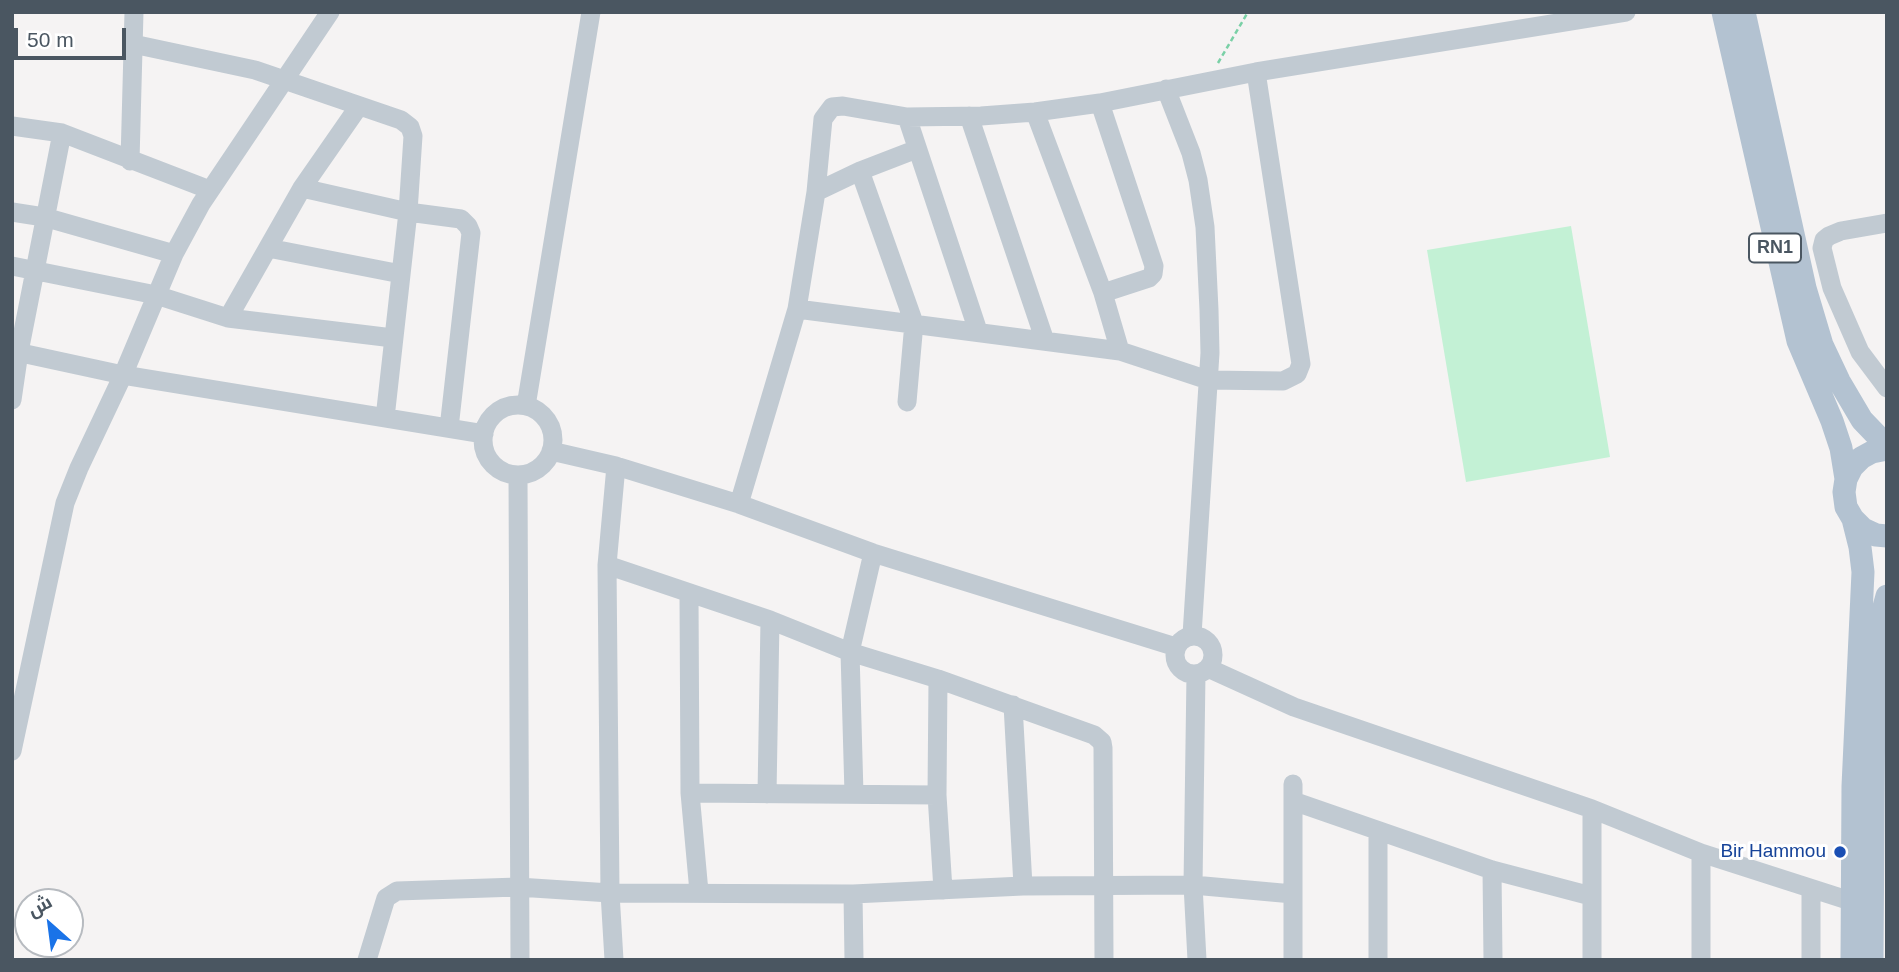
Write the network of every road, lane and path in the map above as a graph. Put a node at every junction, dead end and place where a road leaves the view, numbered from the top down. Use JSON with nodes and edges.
{"nodes":[{"id":1,"x":134,"y":12,"type":"edge"},
{"id":2,"x":330,"y":12,"type":"edge"},
{"id":3,"x":591,"y":12,"type":"edge"},
{"id":4,"x":1248,"y":12,"type":"edge"},
{"id":5,"x":1626,"y":12,"type":"edge"},
{"id":6,"x":1740,"y":16,"type":"edge"},
{"id":7,"x":133,"y":44,"type":"junction"},
{"id":8,"x":1256,"y":72,"type":"junction"},
{"id":9,"x":285,"y":80,"type":"junction"},
{"id":10,"x":1207,"y":81,"type":"junction"},
{"id":11,"x":1166,"y":89,"type":"junction"},
{"id":12,"x":1100,"y":103,"type":"junction"},
{"id":13,"x":359,"y":106,"type":"junction"},
{"id":14,"x":1035,"y":112,"type":"junction"},
{"id":15,"x":969,"y":116,"type":"junction"},
{"id":16,"x":907,"y":117,"type":"junction"},
{"id":17,"x":12,"y":127,"type":"edge"},
{"id":18,"x":62,"y":133,"type":"junction"},
{"id":19,"x":917,"y":149,"type":"junction"},
{"id":20,"x":130,"y":161,"type":"junction"},
{"id":21,"x":860,"y":171,"type":"junction"},
{"id":22,"x":302,"y":188,"type":"junction"},
{"id":23,"x":210,"y":190,"type":"junction"},
{"id":24,"x":816,"y":192,"type":"junction"},
{"id":25,"x":12,"y":212,"type":"edge"},
{"id":26,"x":408,"y":212,"type":"junction"},
{"id":27,"x":44,"y":217,"type":"junction"},
{"id":28,"x":1887,"y":223,"type":"edge"},
{"id":29,"x":268,"y":248,"type":"junction"},
{"id":30,"x":174,"y":254,"type":"junction"},
{"id":31,"x":12,"y":266,"type":"edge"},
{"id":32,"x":34,"y":269,"type":"junction"},
{"id":33,"x":401,"y":274,"type":"junction"},
{"id":34,"x":1103,"y":293,"type":"junction"},
{"id":35,"x":156,"y":295,"type":"junction"},
{"id":36,"x":797,"y":309,"type":"junction"},
{"id":37,"x":228,"y":318,"type":"junction"},
{"id":38,"x":914,"y":323,"type":"junction"},
{"id":39,"x":978,"y":331,"type":"junction"},
{"id":40,"x":393,"y":338,"type":"junction"},
{"id":41,"x":1045,"y":341,"type":"junction"},
{"id":42,"x":15,"y":351,"type":"edge"},
{"id":43,"x":1120,"y":351,"type":"junction"},
{"id":44,"x":123,"y":376,"type":"junction"},
{"id":45,"x":1208,"y":380,"type":"junction"},
{"id":46,"x":1887,"y":388,"type":"edge"},
{"id":47,"x":12,"y":400,"type":"edge"},
{"id":48,"x":907,"y":402,"type":"dead end"},
{"id":49,"x":526,"y":406,"type":"junction"},
{"id":50,"x":385,"y":418,"type":"junction"},
{"id":51,"x":449,"y":428,"type":"junction"},
{"id":52,"x":484,"y":434,"type":"junction"},
{"id":53,"x":1887,"y":448,"type":"edge"},
{"id":54,"x":551,"y":451,"type":"junction"},
{"id":55,"x":616,"y":466,"type":"junction"},
{"id":56,"x":518,"y":475,"type":"junction"},
{"id":57,"x":1846,"y":478,"type":"junction"},
{"id":58,"x":739,"y":504,"type":"junction"},
{"id":59,"x":1853,"y":519,"type":"junction"},
{"id":60,"x":1887,"y":536,"type":"edge"},
{"id":61,"x":873,"y":553,"type":"junction"},
{"id":62,"x":607,"y":565,"type":"junction"},
{"id":63,"x":689,"y":594,"type":"junction"},
{"id":64,"x":1887,"y":596,"type":"edge"},
{"id":65,"x":770,"y":620,"type":"junction"},
{"id":66,"x":1184,"y":641,"type":"junction"},
{"id":67,"x":850,"y":652,"type":"junction"},
{"id":68,"x":1202,"y":671,"type":"junction"},
{"id":69,"x":938,"y":679,"type":"junction"},
{"id":70,"x":1013,"y":705,"type":"junction"},
{"id":71,"x":12,"y":751,"type":"edge"},
{"id":72,"x":690,"y":793,"type":"junction"},
{"id":73,"x":767,"y":794,"type":"junction"},
{"id":74,"x":854,"y":794,"type":"junction"},
{"id":75,"x":937,"y":795,"type":"junction"},
{"id":76,"x":1592,"y":809,"type":"junction"},
{"id":77,"x":1378,"y":831,"type":"junction"},
{"id":78,"x":1701,"y":853,"type":"junction"},
{"id":79,"x":1492,"y":870,"type":"junction"},
{"id":80,"x":1193,"y":885,"type":"junction"},
{"id":81,"x":1023,"y":886,"type":"junction"},
{"id":82,"x":519,"y":887,"type":"junction"},
{"id":83,"x":1105,"y":887,"type":"junction"},
{"id":84,"x":1811,"y":889,"type":"junction"},
{"id":85,"x":943,"y":890,"type":"junction"},
{"id":86,"x":699,"y":892,"type":"junction"},
{"id":87,"x":610,"y":893,"type":"junction"},
{"id":88,"x":853,"y":894,"type":"junction"},
{"id":89,"x":1293,"y":894,"type":"junction"},
{"id":90,"x":1591,"y":896,"type":"junction"},
{"id":91,"x":1861,"y":904,"type":"junction"},
{"id":92,"x":367,"y":960,"type":"edge"},
{"id":93,"x":520,"y":960,"type":"edge"},
{"id":94,"x":614,"y":960,"type":"edge"},
{"id":95,"x":854,"y":960,"type":"edge"},
{"id":96,"x":1104,"y":960,"type":"edge"},
{"id":97,"x":1197,"y":960,"type":"edge"},
{"id":98,"x":1293,"y":960,"type":"edge"},
{"id":99,"x":1378,"y":960,"type":"edge"},
{"id":100,"x":1493,"y":960,"type":"edge"},
{"id":101,"x":1592,"y":960,"type":"edge"},
{"id":102,"x":1701,"y":960,"type":"edge"},
{"id":103,"x":1811,"y":960,"type":"edge"},
{"id":104,"x":1852,"y":960,"type":"edge"},
{"id":105,"x":1871,"y":960,"type":"edge"}],
"edges":[{"from":1,"to":7,"type":"street"},
{"from":2,"to":9,"type":"street"},
{"from":3,"to":49,"type":"street"},
{"from":4,"to":10,"type":"path"},
{"from":5,"to":8,"type":"street"},
{"from":6,"to":53,"type":"main road","number":"RN1"},
{"from":6,"to":57,"type":"main road","number":"RN1"},
{"from":7,"to":9,"type":"street"},
{"from":7,"to":20,"type":"street"},
{"from":8,"to":10,"type":"street"},
{"from":8,"to":45,"type":"street"},
{"from":9,"to":13,"type":"street"},
{"from":9,"to":23,"type":"street"},
{"from":10,"to":11,"type":"street"},
{"from":11,"to":12,"type":"street"},
{"from":11,"to":45,"type":"street"},
{"from":12,"to":14,"type":"street"},
{"from":12,"to":34,"type":"street"},
{"from":13,"to":22,"type":"street"},
{"from":13,"to":26,"type":"street"},
{"from":14,"to":15,"type":"street"},
{"from":14,"to":34,"type":"street"},
{"from":15,"to":16,"type":"street"},
{"from":15,"to":41,"type":"street"},
{"from":16,"to":19,"type":"street"},
{"from":16,"to":24,"type":"street"},
{"from":17,"to":18,"type":"street"},
{"from":18,"to":20,"type":"street"},
{"from":18,"to":27,"type":"street"},
{"from":19,"to":21,"type":"street"},
{"from":19,"to":39,"type":"street"},
{"from":20,"to":23,"type":"street"},
{"from":21,"to":24,"type":"street"},
{"from":21,"to":38,"type":"street"},
{"from":22,"to":26,"type":"street"},
{"from":22,"to":29,"type":"street"},
{"from":23,"to":30,"type":"street"},
{"from":24,"to":36,"type":"street"},
{"from":25,"to":27,"type":"street"},
{"from":26,"to":33,"type":"street"},
{"from":26,"to":51,"type":"street"},
{"from":27,"to":30,"type":"street"},
{"from":27,"to":32,"type":"street"},
{"from":28,"to":46,"type":"street"},
{"from":29,"to":33,"type":"street"},
{"from":29,"to":37,"type":"street"},
{"from":30,"to":35,"type":"street"},
{"from":31,"to":32,"type":"street"},
{"from":32,"to":35,"type":"street"},
{"from":32,"to":42,"type":"street"},
{"from":33,"to":40,"type":"street"},
{"from":34,"to":43,"type":"street"},
{"from":35,"to":37,"type":"street"},
{"from":35,"to":44,"type":"street"},
{"from":36,"to":38,"type":"street"},
{"from":36,"to":58,"type":"street"},
{"from":37,"to":40,"type":"street"},
{"from":38,"to":39,"type":"street"},
{"from":38,"to":48,"type":"street"},
{"from":39,"to":41,"type":"street"},
{"from":40,"to":50,"type":"street"},
{"from":41,"to":43,"type":"street"},
{"from":42,"to":44,"type":"street"},
{"from":42,"to":47,"type":"street"},
{"from":43,"to":45,"type":"street"},
{"from":44,"to":50,"type":"street"},
{"from":44,"to":71,"type":"street"},
{"from":45,"to":66,"type":"street"},
{"from":49,"to":52,"type":"street"},
{"from":49,"to":54,"type":"street"},
{"from":50,"to":51,"type":"street"},
{"from":51,"to":52,"type":"street"},
{"from":52,"to":56,"type":"street"},
{"from":53,"to":57,"type":"main road","number":"RN1"},
{"from":54,"to":55,"type":"street"},
{"from":54,"to":56,"type":"street"},
{"from":55,"to":58,"type":"street"},
{"from":55,"to":62,"type":"street"},
{"from":56,"to":82,"type":"street"},
{"from":57,"to":59,"type":"main road","number":"RN1"},
{"from":58,"to":61,"type":"street"},
{"from":59,"to":60,"type":"main road"},
{"from":59,"to":91,"type":"main road","number":"RN1"},
{"from":61,"to":66,"type":"street"},
{"from":61,"to":67,"type":"street"},
{"from":62,"to":63,"type":"street"},
{"from":62,"to":87,"type":"street"},
{"from":63,"to":65,"type":"street"},
{"from":63,"to":72,"type":"street"},
{"from":64,"to":91,"type":"main road","number":"RN1"},
{"from":65,"to":67,"type":"street"},
{"from":65,"to":73,"type":"street"},
{"from":66,"to":68,"type":"street"},
{"from":66,"to":68,"type":"street"},
{"from":67,"to":69,"type":"street"},
{"from":67,"to":74,"type":"street"},
{"from":68,"to":76,"type":"street"},
{"from":68,"to":80,"type":"street"},
{"from":69,"to":70,"type":"street"},
{"from":69,"to":75,"type":"street"},
{"from":70,"to":81,"type":"street"},
{"from":70,"to":83,"type":"street"},
{"from":72,"to":73,"type":"street"},
{"from":72,"to":86,"type":"street"},
{"from":73,"to":74,"type":"street"},
{"from":74,"to":75,"type":"street"},
{"from":75,"to":85,"type":"street"},
{"from":76,"to":78,"type":"street"},
{"from":76,"to":90,"type":"street"},
{"from":77,"to":79,"type":"street"},
{"from":77,"to":89,"type":"street"},
{"from":77,"to":99,"type":"street"},
{"from":78,"to":84,"type":"street"},
{"from":78,"to":102,"type":"street"},
{"from":79,"to":90,"type":"street"},
{"from":79,"to":100,"type":"street"},
{"from":80,"to":83,"type":"street"},
{"from":80,"to":89,"type":"street"},
{"from":80,"to":97,"type":"street"},
{"from":81,"to":83,"type":"street"},
{"from":81,"to":85,"type":"street"},
{"from":82,"to":87,"type":"street"},
{"from":82,"to":92,"type":"street"},
{"from":82,"to":93,"type":"street"},
{"from":83,"to":96,"type":"street"},
{"from":84,"to":91,"type":"street"},
{"from":84,"to":103,"type":"street"},
{"from":85,"to":88,"type":"street"},
{"from":86,"to":87,"type":"street"},
{"from":86,"to":88,"type":"street"},
{"from":87,"to":94,"type":"street"},
{"from":88,"to":95,"type":"street"},
{"from":89,"to":98,"type":"street"},
{"from":90,"to":101,"type":"street"},
{"from":91,"to":104,"type":"main road","number":"RN1"},
{"from":91,"to":105,"type":"main road","number":"RN1"}]}
